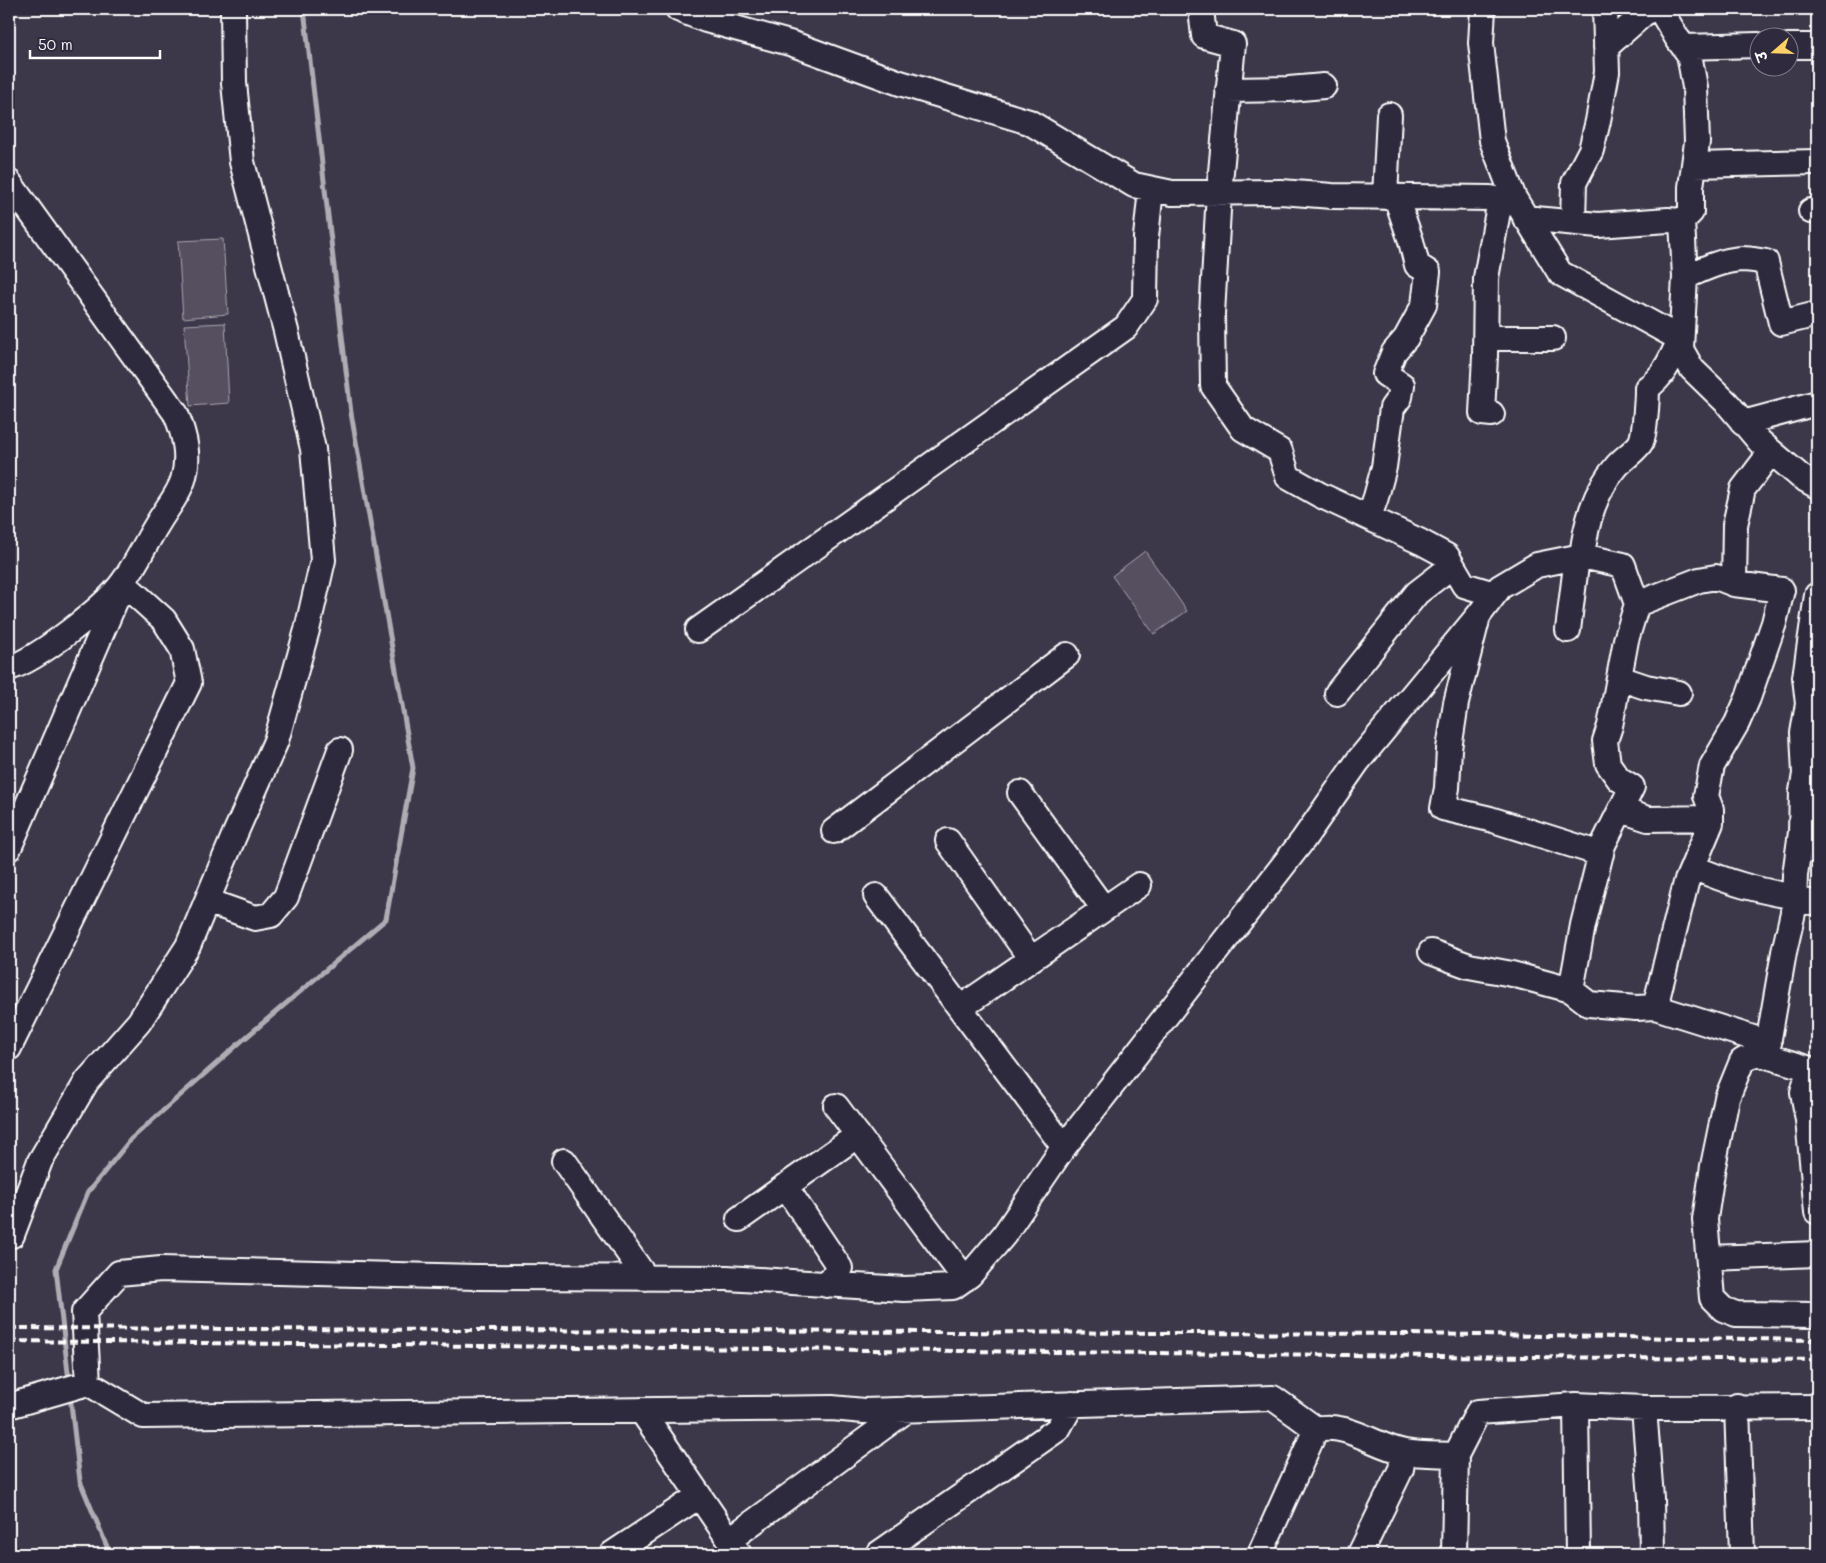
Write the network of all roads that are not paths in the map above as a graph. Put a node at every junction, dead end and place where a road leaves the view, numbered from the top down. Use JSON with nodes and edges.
{"nodes":[{"id":1,"x":233,"y":9,"type":"edge"},
{"id":2,"x":678,"y":9,"type":"edge"},
{"id":3,"x":1201,"y":9,"type":"edge"},
{"id":4,"x":1483,"y":9,"type":"edge"},
{"id":5,"x":1605,"y":9,"type":"edge"},
{"id":6,"x":1649,"y":9,"type":"edge"},
{"id":7,"x":1660,"y":9,"type":"edge"},
{"id":8,"x":1748,"y":46,"type":"edge"},
{"id":9,"x":1798,"y":46,"type":"edge"},
{"id":10,"x":1817,"y":46,"type":"edge"},
{"id":11,"x":1606,"y":47,"type":"junction"},
{"id":12,"x":1684,"y":47,"type":"junction"},
{"id":13,"x":1324,"y":86,"type":"dead end"},
{"id":14,"x":1228,"y":90,"type":"junction"},
{"id":15,"x":1389,"y":115,"type":"dead end"},
{"id":16,"x":1817,"y":162,"type":"edge"},
{"id":17,"x":1694,"y":165,"type":"junction"},
{"id":18,"x":9,"y":182,"type":"edge"},
{"id":19,"x":1151,"y":189,"type":"junction"},
{"id":20,"x":1219,"y":193,"type":"junction"},
{"id":21,"x":1390,"y":197,"type":"junction"},
{"id":22,"x":1514,"y":208,"type":"junction"},
{"id":23,"x":1682,"y":221,"type":"junction"},
{"id":24,"x":1573,"y":222,"type":"junction"},
{"id":25,"x":1686,"y":277,"type":"junction"},
{"id":26,"x":1817,"y":314,"type":"edge"},
{"id":27,"x":1486,"y":338,"type":"junction"},
{"id":28,"x":1553,"y":338,"type":"dead end"},
{"id":29,"x":1679,"y":346,"type":"junction"},
{"id":30,"x":1817,"y":403,"type":"edge"},
{"id":31,"x":1492,"y":414,"type":"dead end"},
{"id":32,"x":1743,"y":423,"type":"junction"},
{"id":33,"x":1771,"y":452,"type":"junction"},
{"id":34,"x":1817,"y":486,"type":"edge"},
{"id":35,"x":1369,"y":517,"type":"junction"},
{"id":36,"x":1580,"y":557,"type":"junction"},
{"id":37,"x":1452,"y":566,"type":"junction"},
{"id":38,"x":123,"y":583,"type":"junction"},
{"id":39,"x":1734,"y":584,"type":"junction"},
{"id":40,"x":1494,"y":594,"type":"junction"},
{"id":41,"x":1817,"y":595,"type":"edge"},
{"id":42,"x":1637,"y":604,"type":"junction"},
{"id":43,"x":1478,"y":616,"type":"junction"},
{"id":44,"x":698,"y":630,"type":"dead end"},
{"id":45,"x":1568,"y":630,"type":"dead end"},
{"id":46,"x":1067,"y":655,"type":"dead end"},
{"id":47,"x":9,"y":668,"type":"edge"},
{"id":48,"x":1618,"y":678,"type":"junction"},
{"id":49,"x":1337,"y":693,"type":"dead end"},
{"id":50,"x":1679,"y":693,"type":"dead end"},
{"id":51,"x":1810,"y":732,"type":"edge"},
{"id":52,"x":340,"y":750,"type":"dead end"},
{"id":53,"x":1020,"y":793,"type":"dead end"},
{"id":54,"x":1621,"y":810,"type":"junction"},
{"id":55,"x":1711,"y":818,"type":"junction"},
{"id":56,"x":834,"y":831,"type":"dead end"},
{"id":57,"x":948,"y":841,"type":"dead end"},
{"id":58,"x":9,"y":848,"type":"edge"},
{"id":59,"x":1601,"y":854,"type":"junction"},
{"id":60,"x":1693,"y":867,"type":"junction"},
{"id":61,"x":1139,"y":885,"type":"dead end"},
{"id":62,"x":876,"y":896,"type":"dead end"},
{"id":63,"x":1802,"y":900,"type":"edge"},
{"id":64,"x":207,"y":901,"type":"junction"},
{"id":65,"x":1104,"y":909,"type":"junction"},
{"id":66,"x":1431,"y":952,"type":"dead end"},
{"id":67,"x":1031,"y":959,"type":"junction"},
{"id":68,"x":1571,"y":990,"type":"junction"},
{"id":69,"x":1655,"y":1006,"type":"junction"},
{"id":70,"x":960,"y":1008,"type":"junction"},
{"id":71,"x":9,"y":1048,"type":"edge"},
{"id":72,"x":1768,"y":1050,"type":"junction"},
{"id":73,"x":1813,"y":1071,"type":"edge"},
{"id":74,"x":836,"y":1106,"type":"dead end"},
{"id":75,"x":858,"y":1135,"type":"junction"},
{"id":76,"x":1064,"y":1147,"type":"junction"},
{"id":77,"x":564,"y":1161,"type":"dead end"},
{"id":78,"x":785,"y":1186,"type":"junction"},
{"id":79,"x":1817,"y":1212,"type":"edge"},
{"id":80,"x":738,"y":1219,"type":"dead end"},
{"id":81,"x":12,"y":1235,"type":"dead end"},
{"id":82,"x":1817,"y":1254,"type":"edge"},
{"id":83,"x":1708,"y":1258,"type":"junction"},
{"id":84,"x":646,"y":1278,"type":"junction"},
{"id":85,"x":965,"y":1279,"type":"junction"},
{"id":86,"x":826,"y":1284,"type":"junction"},
{"id":87,"x":1817,"y":1315,"type":"edge"},
{"id":88,"x":88,"y":1383,"type":"junction"},
{"id":89,"x":1072,"y":1404,"type":"junction"},
{"id":90,"x":1576,"y":1404,"type":"junction"},
{"id":91,"x":9,"y":1406,"type":"edge"},
{"id":92,"x":1737,"y":1406,"type":"junction"},
{"id":93,"x":1817,"y":1407,"type":"edge"},
{"id":94,"x":1644,"y":1408,"type":"junction"},
{"id":95,"x":908,"y":1409,"type":"junction"},
{"id":96,"x":641,"y":1410,"type":"junction"},
{"id":97,"x":1316,"y":1429,"type":"junction"},
{"id":98,"x":1404,"y":1452,"type":"junction"},
{"id":99,"x":1456,"y":1455,"type":"junction"},
{"id":100,"x":699,"y":1496,"type":"junction"},
{"id":101,"x":734,"y":1547,"type":"edge"},
{"id":102,"x":612,"y":1554,"type":"edge"},
{"id":103,"x":878,"y":1554,"type":"edge"},
{"id":104,"x":1260,"y":1554,"type":"edge"},
{"id":105,"x":1360,"y":1554,"type":"edge"},
{"id":106,"x":1454,"y":1554,"type":"edge"},
{"id":107,"x":1578,"y":1554,"type":"edge"},
{"id":108,"x":1652,"y":1554,"type":"edge"},
{"id":109,"x":1742,"y":1554,"type":"edge"}],
"edges":[{"from":1,"to":64,"type":"street"},
{"from":2,"to":19,"type":"street"},
{"from":3,"to":14,"type":"street"},
{"from":4,"to":22,"type":"street"},
{"from":5,"to":11,"type":"street"},
{"from":6,"to":11,"type":"street"},
{"from":7,"to":12,"type":"street"},
{"from":8,"to":12,"type":"street"},
{"from":9,"to":10,"type":"street"},
{"from":11,"to":24,"type":"street"},
{"from":12,"to":17,"type":"street"},
{"from":13,"to":14,"type":"street"},
{"from":14,"to":20,"type":"street"},
{"from":15,"to":21,"type":"street"},
{"from":16,"to":17,"type":"street"},
{"from":17,"to":23,"type":"street"},
{"from":18,"to":38,"type":"street"},
{"from":19,"to":20,"type":"street"},
{"from":19,"to":44,"type":"street"},
{"from":20,"to":21,"type":"street"},
{"from":20,"to":35,"type":"street"},
{"from":21,"to":22,"type":"street"},
{"from":21,"to":35,"type":"street"},
{"from":22,"to":24,"type":"street"},
{"from":22,"to":27,"type":"street"},
{"from":22,"to":29,"type":"street"},
{"from":23,"to":24,"type":"street"},
{"from":23,"to":25,"type":"street"},
{"from":25,"to":26,"type":"street"},
{"from":25,"to":29,"type":"street"},
{"from":27,"to":28,"type":"street"},
{"from":27,"to":31,"type":"street"},
{"from":29,"to":32,"type":"street"},
{"from":29,"to":36,"type":"street"},
{"from":30,"to":32,"type":"street"},
{"from":32,"to":33,"type":"street"},
{"from":33,"to":34,"type":"street"},
{"from":33,"to":39,"type":"street"},
{"from":35,"to":37,"type":"street"},
{"from":36,"to":40,"type":"street"},
{"from":36,"to":42,"type":"street"},
{"from":36,"to":45,"type":"street"},
{"from":37,"to":40,"type":"street"},
{"from":37,"to":49,"type":"street"},
{"from":38,"to":47,"type":"street"},
{"from":38,"to":58,"type":"street"},
{"from":38,"to":71,"type":"street"},
{"from":39,"to":42,"type":"street"},
{"from":39,"to":55,"type":"street"},
{"from":40,"to":43,"type":"street"},
{"from":41,"to":51,"type":"street"},
{"from":42,"to":48,"type":"street"},
{"from":43,"to":59,"type":"street"},
{"from":43,"to":76,"type":"street"},
{"from":46,"to":56,"type":"street"},
{"from":48,"to":50,"type":"street"},
{"from":48,"to":54,"type":"street"},
{"from":51,"to":63,"type":"street"},
{"from":52,"to":64,"type":"street"},
{"from":53,"to":65,"type":"street"},
{"from":54,"to":55,"type":"street"},
{"from":54,"to":59,"type":"street"},
{"from":55,"to":60,"type":"street"},
{"from":57,"to":67,"type":"street"},
{"from":59,"to":68,"type":"street"},
{"from":60,"to":63,"type":"street"},
{"from":60,"to":69,"type":"street"},
{"from":61,"to":65,"type":"street"},
{"from":62,"to":70,"type":"street"},
{"from":63,"to":72,"type":"street"},
{"from":64,"to":81,"type":"street"},
{"from":65,"to":67,"type":"street"},
{"from":66,"to":68,"type":"street"},
{"from":67,"to":70,"type":"street"},
{"from":68,"to":69,"type":"street"},
{"from":69,"to":72,"type":"street"},
{"from":70,"to":76,"type":"street"},
{"from":72,"to":73,"type":"street"},
{"from":72,"to":83,"type":"street"},
{"from":73,"to":79,"type":"street"},
{"from":74,"to":75,"type":"street"},
{"from":75,"to":78,"type":"street"},
{"from":75,"to":85,"type":"street"},
{"from":76,"to":85,"type":"street"},
{"from":77,"to":84,"type":"street"},
{"from":78,"to":80,"type":"street"},
{"from":78,"to":86,"type":"street"},
{"from":82,"to":83,"type":"street"},
{"from":83,"to":87,"type":"street"},
{"from":84,"to":86,"type":"street"},
{"from":84,"to":88,"type":"street"},
{"from":85,"to":86,"type":"street"},
{"from":88,"to":91,"type":"street"},
{"from":88,"to":96,"type":"street"},
{"from":89,"to":95,"type":"street"},
{"from":89,"to":97,"type":"street"},
{"from":89,"to":103,"type":"street"},
{"from":90,"to":94,"type":"street"},
{"from":90,"to":99,"type":"street"},
{"from":90,"to":107,"type":"street"},
{"from":92,"to":93,"type":"street"},
{"from":92,"to":94,"type":"street"},
{"from":92,"to":109,"type":"street"},
{"from":94,"to":108,"type":"street"},
{"from":95,"to":96,"type":"street"},
{"from":95,"to":101,"type":"street"},
{"from":96,"to":100,"type":"street"},
{"from":97,"to":98,"type":"street"},
{"from":97,"to":104,"type":"street"},
{"from":98,"to":99,"type":"street"},
{"from":98,"to":105,"type":"street"},
{"from":99,"to":106,"type":"street"},
{"from":100,"to":101,"type":"street"},
{"from":100,"to":102,"type":"street"}]}
